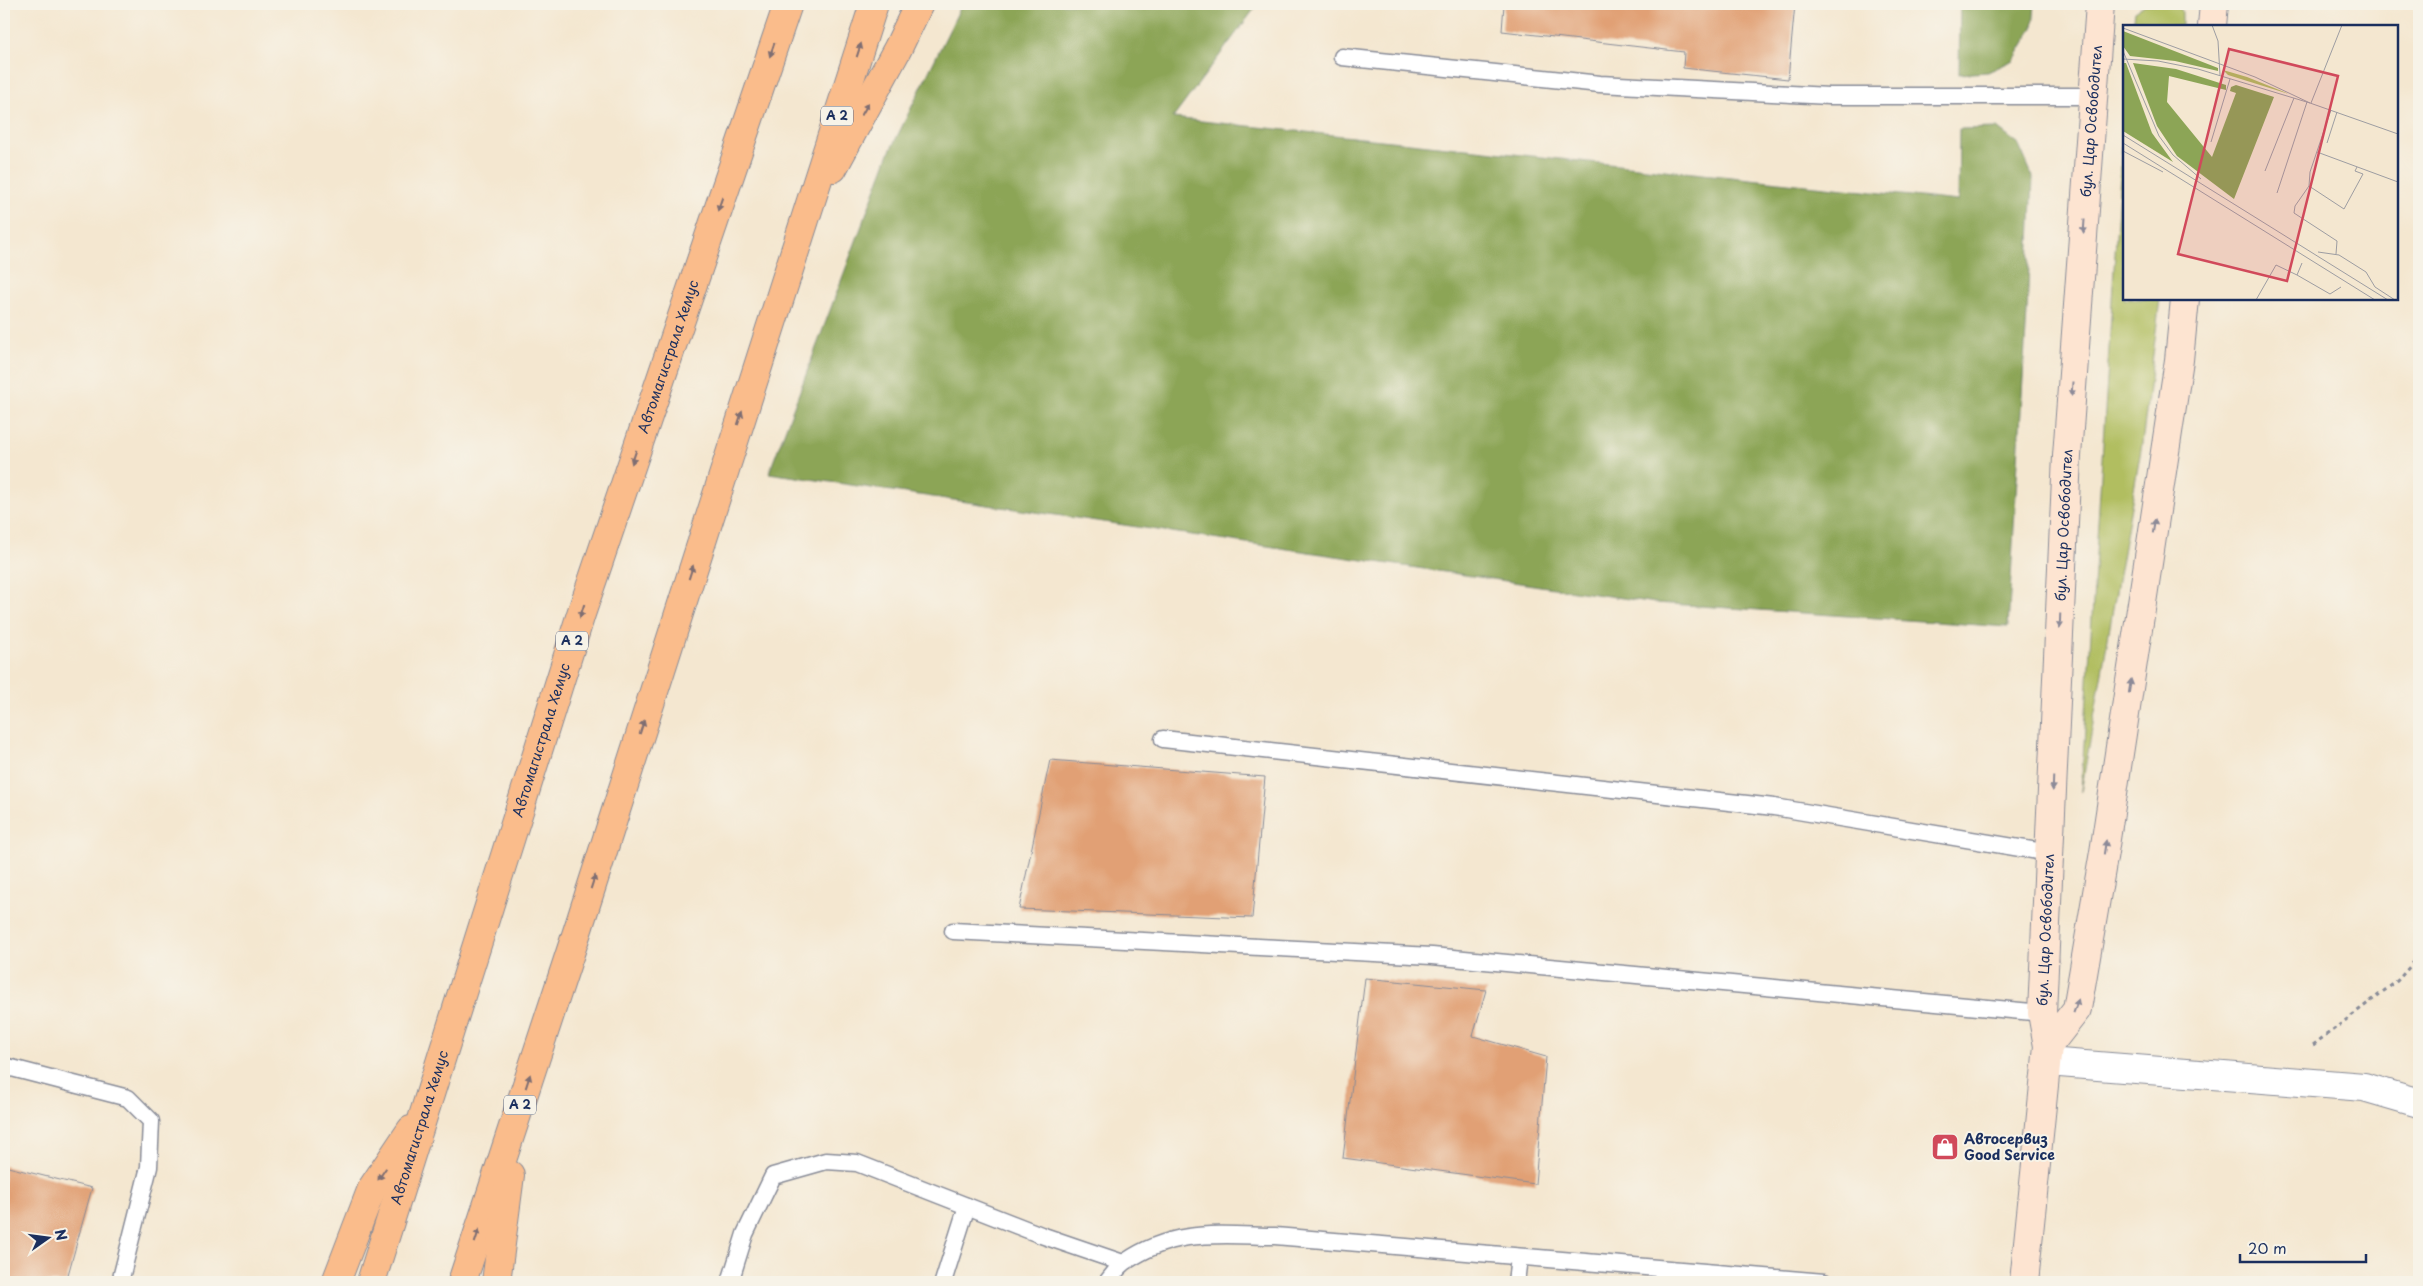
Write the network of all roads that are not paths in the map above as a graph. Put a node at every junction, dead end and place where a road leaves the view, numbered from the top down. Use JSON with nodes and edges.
{"nodes":[{"id":1,"x":788,"y":4,"type":"edge"},
{"id":2,"x":874,"y":4,"type":"edge"},
{"id":3,"x":919,"y":4,"type":"edge"},
{"id":4,"x":2100,"y":4,"type":"edge"},
{"id":5,"x":2214,"y":4,"type":"edge"},
{"id":6,"x":2212,"y":25,"type":"edge"},
{"id":7,"x":1342,"y":57,"type":"dead end"},
{"id":8,"x":2093,"y":96,"type":"junction"},
{"id":9,"x":800,"y":229,"type":"junction"},
{"id":10,"x":2185,"y":300,"type":"edge"},
{"id":11,"x":1163,"y":740,"type":"dead end"},
{"id":12,"x":2050,"y":853,"type":"junction"},
{"id":13,"x":953,"y":932,"type":"dead end"},
{"id":14,"x":2042,"y":1013,"type":"junction"},
{"id":15,"x":2048,"y":1054,"type":"junction"},
{"id":16,"x":4,"y":1066,"type":"edge"},
{"id":17,"x":2419,"y":1103,"type":"edge"},
{"id":18,"x":429,"y":1104,"type":"junction"},
{"id":19,"x":517,"y":1113,"type":"junction"},
{"id":20,"x":967,"y":1206,"type":"junction"},
{"id":21,"x":1519,"y":1258,"type":"junction"},
{"id":22,"x":1123,"y":1263,"type":"junction"},
{"id":23,"x":120,"y":1282,"type":"edge"},
{"id":24,"x":336,"y":1282,"type":"edge"},
{"id":25,"x":371,"y":1282,"type":"edge"},
{"id":26,"x":462,"y":1282,"type":"edge"},
{"id":27,"x":496,"y":1282,"type":"edge"},
{"id":28,"x":730,"y":1282,"type":"edge"},
{"id":29,"x":943,"y":1282,"type":"edge"},
{"id":30,"x":1106,"y":1282,"type":"edge"},
{"id":31,"x":1516,"y":1282,"type":"edge"},
{"id":32,"x":1824,"y":1282,"type":"edge"},
{"id":33,"x":2024,"y":1282,"type":"edge"}],
"edges":[{"from":1,"to":18,"type":"highway","name":"Автомагистрала Хемус","number":"A 2","one_way":true},
{"from":9,"to":2,"type":"highway","number":"A 2","one_way":true},
{"from":9,"to":3,"type":"highway","one_way":true},
{"from":4,"to":8,"type":"main road","name":"бул. Цар Освободител"},
{"from":5,"to":6,"type":"main road"},
{"from":7,"to":8,"type":"lane"},
{"from":8,"to":12,"type":"main road","name":"бул. Цар Освободител","one_way":true},
{"from":19,"to":9,"type":"highway","number":"A 2","one_way":true},
{"from":15,"to":10,"type":"main road","one_way":true},
{"from":11,"to":12,"type":"lane"},
{"from":12,"to":14,"type":"main road","name":"бул. Цар Освободител"},
{"from":13,"to":14,"type":"lane"},
{"from":14,"to":15,"type":"main road","name":"бул. Цар Освободител"},
{"from":15,"to":17,"type":"street"},
{"from":15,"to":33,"type":"main road","name":"бул. Цар Освободител"},
{"from":16,"to":23,"type":"lane"},
{"from":18,"to":24,"type":"highway","one_way":true},
{"from":18,"to":25,"type":"highway","name":"Автомагистрала Хемус","number":"A 2"},
{"from":26,"to":19,"type":"highway","number":"A 2","one_way":true},
{"from":19,"to":27,"type":"highway"},
{"from":20,"to":22,"type":"lane"},
{"from":20,"to":28,"type":"lane"},
{"from":20,"to":29,"type":"lane"},
{"from":21,"to":22,"type":"lane"},
{"from":21,"to":31,"type":"lane"},
{"from":21,"to":32,"type":"lane"},
{"from":22,"to":30,"type":"lane"}]}
